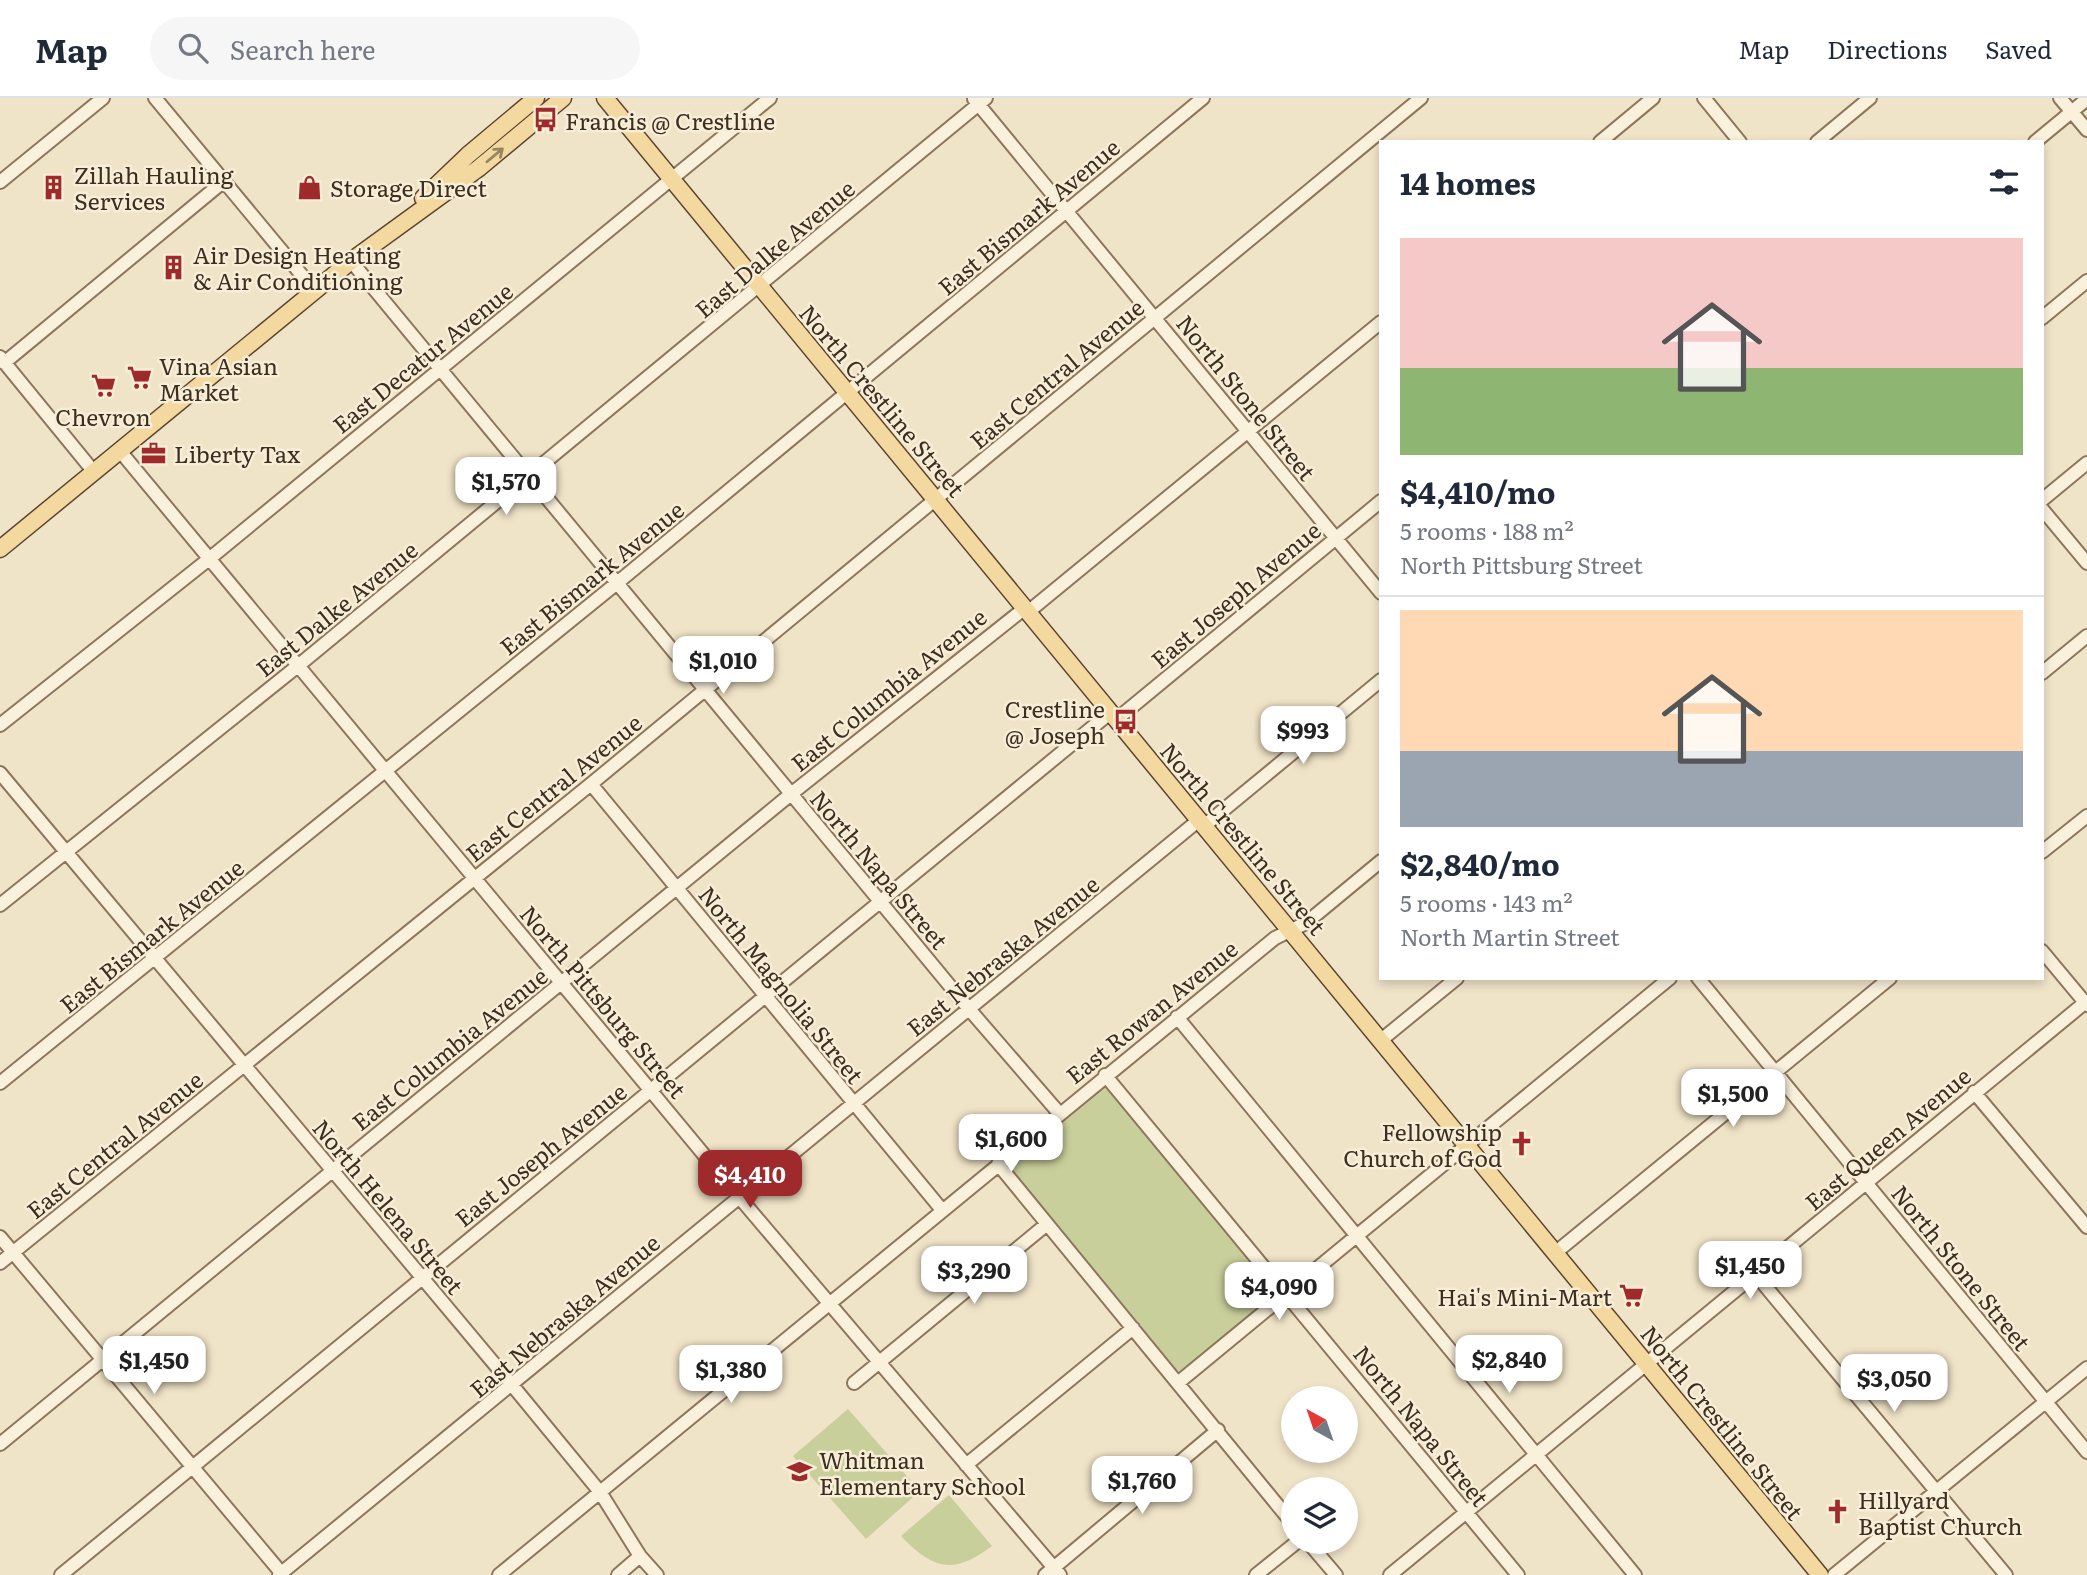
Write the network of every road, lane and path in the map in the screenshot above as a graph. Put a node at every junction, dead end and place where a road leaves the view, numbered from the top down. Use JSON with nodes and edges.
{"nodes":[{"id":1,"x":103,"y":98,"type":"edge"},
{"id":2,"x":155,"y":98,"type":"edge"},
{"id":3,"x":536,"y":98,"type":"edge"},
{"id":4,"x":563,"y":98,"type":"edge"},
{"id":5,"x":605,"y":98,"type":"edge"},
{"id":6,"x":770,"y":98,"type":"edge"},
{"id":7,"x":1203,"y":98,"type":"edge"},
{"id":8,"x":1653,"y":98,"type":"edge"},
{"id":9,"x":1704,"y":98,"type":"edge"},
{"id":10,"x":1870,"y":98,"type":"edge"},
{"id":11,"x":2060,"y":98,"type":"edge"},
{"id":12,"x":2087,"y":99,"type":"edge"},
{"id":13,"x":979,"y":100,"type":"edge"},
{"id":14,"x":1416,"y":100,"type":"edge"},
{"id":15,"x":2071,"y":111,"type":"junction"},
{"id":16,"x":2087,"y":130,"type":"edge"},
{"id":17,"x":1371,"y":139,"type":"junction"},
{"id":18,"x":1602,"y":140,"type":"edge"},
{"id":19,"x":1738,"y":140,"type":"edge"},
{"id":20,"x":1819,"y":140,"type":"edge"},
{"id":21,"x":2037,"y":140,"type":"edge"},
{"id":22,"x":1379,"y":149,"type":"edge"},
{"id":23,"x":672,"y":179,"type":"junction"},
{"id":24,"x":224,"y":181,"type":"junction"},
{"id":25,"x":0,"y":182,"type":"edge"},
{"id":26,"x":1066,"y":212,"type":"junction"},
{"id":27,"x":380,"y":238,"type":"junction"},
{"id":28,"x":351,"y":261,"type":"junction"},
{"id":29,"x":2087,"y":281,"type":"edge"},
{"id":30,"x":760,"y":287,"type":"junction"},
{"id":31,"x":315,"y":290,"type":"junction"},
{"id":32,"x":2044,"y":316,"type":"edge"},
{"id":33,"x":1155,"y":318,"type":"junction"},
{"id":34,"x":1379,"y":324,"type":"edge"},
{"id":35,"x":2,"y":360,"type":"edge"},
{"id":36,"x":440,"y":369,"type":"junction"},
{"id":37,"x":848,"y":393,"type":"junction"},
{"id":38,"x":1248,"y":431,"type":"junction"},
{"id":39,"x":120,"y":451,"type":"junction"},
{"id":40,"x":2087,"y":463,"type":"edge"},
{"id":41,"x":94,"y":472,"type":"junction"},
{"id":42,"x":530,"y":476,"type":"junction"},
{"id":43,"x":2044,"y":498,"type":"edge"},
{"id":44,"x":936,"y":500,"type":"junction"},
{"id":45,"x":1379,"y":503,"type":"edge"},
{"id":46,"x":2044,"y":511,"type":"edge"},
{"id":47,"x":1335,"y":538,"type":"junction"},
{"id":48,"x":0,"y":548,"type":"edge"},
{"id":49,"x":209,"y":559,"type":"junction"},
{"id":50,"x":2087,"y":563,"type":"edge"},
{"id":51,"x":617,"y":583,"type":"junction"},
{"id":52,"x":1379,"y":591,"type":"edge"},
{"id":53,"x":1026,"y":610,"type":"junction"},
{"id":54,"x":2087,"y":636,"type":"edge"},
{"id":55,"x":299,"y":665,"type":"junction"},
{"id":56,"x":2044,"y":671,"type":"edge"},
{"id":57,"x":1379,"y":682,"type":"edge"},
{"id":58,"x":705,"y":689,"type":"junction"},
{"id":59,"x":1114,"y":716,"type":"junction"},
{"id":60,"x":0,"y":725,"type":"edge"},
{"id":61,"x":387,"y":771,"type":"junction"},
{"id":62,"x":0,"y":773,"type":"edge"},
{"id":63,"x":591,"y":784,"type":"junction"},
{"id":64,"x":791,"y":794,"type":"junction"},
{"id":65,"x":2087,"y":816,"type":"edge"},
{"id":66,"x":1201,"y":823,"type":"junction"},
{"id":67,"x":2044,"y":850,"type":"edge"},
{"id":68,"x":66,"y":852,"type":"junction"},
{"id":69,"x":1379,"y":863,"type":"edge"},
{"id":70,"x":476,"y":878,"type":"junction"},
{"id":71,"x":677,"y":888,"type":"junction"},
{"id":72,"x":880,"y":902,"type":"junction"},
{"id":73,"x":0,"y":905,"type":"edge"},
{"id":74,"x":1290,"y":930,"type":"junction"},
{"id":75,"x":2044,"y":953,"type":"edge"},
{"id":76,"x":155,"y":958,"type":"junction"},
{"id":77,"x":1455,"y":980,"type":"edge"},
{"id":78,"x":1668,"y":980,"type":"edge"},
{"id":79,"x":1700,"y":980,"type":"edge"},
{"id":80,"x":1887,"y":980,"type":"edge"},
{"id":81,"x":561,"y":983,"type":"junction"},
{"id":82,"x":766,"y":996,"type":"junction"},
{"id":83,"x":2086,"y":1003,"type":"edge"},
{"id":84,"x":969,"y":1009,"type":"junction"},
{"id":85,"x":1177,"y":1017,"type":"junction"},
{"id":86,"x":1381,"y":1041,"type":"junction"},
{"id":87,"x":245,"y":1066,"type":"junction"},
{"id":88,"x":1775,"y":1073,"type":"junction"},
{"id":89,"x":1105,"y":1075,"type":"junction"},
{"id":90,"x":0,"y":1083,"type":"edge"},
{"id":91,"x":651,"y":1090,"type":"junction"},
{"id":92,"x":1974,"y":1092,"type":"junction"},
{"id":93,"x":854,"y":1104,"type":"junction"},
{"id":94,"x":1059,"y":1114,"type":"junction"},
{"id":95,"x":1467,"y":1147,"type":"junction"},
{"id":96,"x":998,"y":1164,"type":"junction"},
{"id":97,"x":331,"y":1171,"type":"junction"},
{"id":98,"x":1866,"y":1183,"type":"junction"},
{"id":99,"x":740,"y":1197,"type":"junction"},
{"id":100,"x":942,"y":1210,"type":"junction"},
{"id":101,"x":1047,"y":1224,"type":"junction"},
{"id":102,"x":2087,"y":1227,"type":"edge"},
{"id":103,"x":1358,"y":1236,"type":"junction"},
{"id":104,"x":0,"y":1237,"type":"edge"},
{"id":105,"x":13,"y":1252,"type":"junction"},
{"id":106,"x":1555,"y":1253,"type":"junction"},
{"id":107,"x":0,"y":1263,"type":"edge"},
{"id":108,"x":1756,"y":1275,"type":"junction"},
{"id":109,"x":422,"y":1277,"type":"junction"},
{"id":110,"x":1287,"y":1294,"type":"junction"},
{"id":111,"x":830,"y":1303,"type":"junction"},
{"id":112,"x":1133,"y":1328,"type":"junction"},
{"id":113,"x":101,"y":1359,"type":"junction"},
{"id":114,"x":879,"y":1362,"type":"junction"},
{"id":115,"x":1646,"y":1365,"type":"junction"},
{"id":116,"x":2087,"y":1368,"type":"edge"},
{"id":117,"x":1179,"y":1382,"type":"junction"},
{"id":118,"x":854,"y":1383,"type":"dead end"},
{"id":119,"x":512,"y":1385,"type":"junction"},
{"id":120,"x":2045,"y":1402,"type":"junction"},
{"id":121,"x":1218,"y":1430,"type":"junction"},
{"id":122,"x":0,"y":1444,"type":"edge"},
{"id":123,"x":2087,"y":1452,"type":"edge"},
{"id":124,"x":1536,"y":1455,"type":"junction"},
{"id":125,"x":966,"y":1465,"type":"junction"},
{"id":126,"x":191,"y":1466,"type":"junction"},
{"id":127,"x":1936,"y":1491,"type":"junction"},
{"id":128,"x":600,"y":1492,"type":"junction"},
{"id":129,"x":1281,"y":1509,"type":"edge"},
{"id":130,"x":1466,"y":1513,"type":"junction"},
{"id":131,"x":1282,"y":1554,"type":"edge"},
{"id":132,"x":1318,"y":1554,"type":"edge"},
{"id":133,"x":640,"y":1556,"type":"junction"},
{"id":134,"x":1053,"y":1573,"type":"edge"},
{"id":135,"x":282,"y":1574,"type":"edge"},
{"id":136,"x":61,"y":1575,"type":"edge"},
{"id":137,"x":499,"y":1575,"type":"edge"},
{"id":138,"x":618,"y":1575,"type":"edge"},
{"id":139,"x":657,"y":1575,"type":"edge"},
{"id":140,"x":1256,"y":1575,"type":"edge"},
{"id":141,"x":1336,"y":1575,"type":"edge"},
{"id":142,"x":1390,"y":1575,"type":"edge"},
{"id":143,"x":1518,"y":1575,"type":"edge"},
{"id":144,"x":1634,"y":1575,"type":"edge"},
{"id":145,"x":1820,"y":1575,"type":"edge"},
{"id":146,"x":1834,"y":1575,"type":"edge"},
{"id":147,"x":2006,"y":1575,"type":"edge"}],
"edges":[{"from":1,"to":25,"type":"street"},
{"from":2,"to":24,"type":"street"},
{"from":3,"to":27,"type":"main road"},
{"from":27,"to":4,"type":"main road","one_way":true},
{"from":5,"to":23,"type":"main road","name":"North Crestline Street"},
{"from":6,"to":23,"type":"street","name":"East Decatur Avenue"},
{"from":7,"to":26,"type":"street","name":"East Bismark Avenue"},
{"from":8,"to":18,"type":"street"},
{"from":9,"to":19,"type":"street"},
{"from":10,"to":20,"type":"street"},
{"from":11,"to":15,"type":"street"},
{"from":12,"to":15,"type":"street"},
{"from":13,"to":26,"type":"street","name":"North Stone Street"},
{"from":13,"to":30,"type":"street","name":"East Dalke Avenue"},
{"from":14,"to":17,"type":"street","name":"East Central Avenue"},
{"from":15,"to":16,"type":"street"},
{"from":15,"to":21,"type":"street"},
{"from":17,"to":22,"type":"street"},
{"from":17,"to":33,"type":"street","name":"East Central Avenue"},
{"from":23,"to":30,"type":"main road","name":"North Crestline Street"},
{"from":23,"to":36,"type":"street","name":"East Decatur Avenue"},
{"from":24,"to":31,"type":"street"},
{"from":24,"to":35,"type":"street"},
{"from":26,"to":33,"type":"street","name":"North Stone Street"},
{"from":26,"to":37,"type":"street","name":"East Bismark Avenue"},
{"from":27,"to":28,"type":"main road"},
{"from":28,"to":31,"type":"main road"},
{"from":28,"to":36,"type":"street","name":"North Napa Street"},
{"from":29,"to":32,"type":"street"},
{"from":30,"to":37,"type":"main road","name":"North Crestline Street"},
{"from":30,"to":42,"type":"street","name":"East Dalke Avenue"},
{"from":31,"to":39,"type":"main road"},
{"from":33,"to":38,"type":"street","name":"North Stone Street"},
{"from":33,"to":44,"type":"street","name":"East Central Avenue"},
{"from":34,"to":38,"type":"street","name":"East Columbia Avenue"},
{"from":35,"to":41,"type":"street"},
{"from":36,"to":42,"type":"street","name":"North Napa Street"},
{"from":36,"to":49,"type":"street","name":"East Decatur Avenue"},
{"from":37,"to":44,"type":"main road","name":"North Crestline Street"},
{"from":37,"to":51,"type":"street","name":"East Bismark Avenue"},
{"from":38,"to":47,"type":"street","name":"North Stone Street"},
{"from":38,"to":53,"type":"street","name":"East Columbia Avenue"},
{"from":39,"to":41,"type":"main road"},
{"from":39,"to":49,"type":"street","name":"North Pittsburg Street"},
{"from":40,"to":43,"type":"street"},
{"from":41,"to":48,"type":"main road"},
{"from":42,"to":51,"type":"street","name":"North Napa Street"},
{"from":42,"to":55,"type":"street","name":"East Dalke Avenue"},
{"from":44,"to":53,"type":"main road","name":"North Crestline Street"},
{"from":44,"to":58,"type":"street","name":"East Central Avenue"},
{"from":45,"to":47,"type":"street","name":"East Joseph Avenue"},
{"from":46,"to":50,"type":"street"},
{"from":47,"to":52,"type":"street","name":"North Stone Street"},
{"from":47,"to":59,"type":"street","name":"East Joseph Avenue"},
{"from":49,"to":55,"type":"street","name":"North Pittsburg Street"},
{"from":49,"to":60,"type":"street","name":"East Decatur Avenue"},
{"from":51,"to":58,"type":"street","name":"North Napa Street"},
{"from":51,"to":61,"type":"street","name":"East Bismark Avenue"},
{"from":53,"to":59,"type":"main road","name":"North Crestline Street"},
{"from":53,"to":64,"type":"street","name":"East Columbia Avenue"},
{"from":54,"to":56,"type":"street"},
{"from":55,"to":61,"type":"street","name":"North Pittsburg Street"},
{"from":55,"to":68,"type":"street","name":"East Dalke Avenue"},
{"from":57,"to":66,"type":"street","name":"East Nebraska Avenue"},
{"from":58,"to":63,"type":"street","name":"East Central Avenue"},
{"from":58,"to":64,"type":"street","name":"North Napa Street"},
{"from":59,"to":66,"type":"main road","name":"North Crestline Street"},
{"from":59,"to":72,"type":"street","name":"East Joseph Avenue"},
{"from":61,"to":70,"type":"street","name":"North Pittsburg Street"},
{"from":61,"to":76,"type":"street","name":"East Bismark Avenue"},
{"from":62,"to":68,"type":"street","name":"North Helena Street"},
{"from":63,"to":70,"type":"street","name":"East Central Avenue"},
{"from":63,"to":71,"type":"street","name":"North Magnolia Street"},
{"from":64,"to":71,"type":"street","name":"East Columbia Avenue"},
{"from":64,"to":72,"type":"street","name":"North Napa Street"},
{"from":65,"to":67,"type":"street"},
{"from":66,"to":74,"type":"main road","name":"North Crestline Street"},
{"from":66,"to":84,"type":"street","name":"East Nebraska Avenue"},
{"from":68,"to":73,"type":"street","name":"East Dalke Avenue"},
{"from":68,"to":76,"type":"street","name":"North Helena Street"},
{"from":69,"to":74,"type":"street","name":"East Rowan Avenue"},
{"from":70,"to":81,"type":"street","name":"North Pittsburg Street"},
{"from":70,"to":87,"type":"street","name":"East Central Avenue"},
{"from":71,"to":81,"type":"street","name":"East Columbia Avenue"},
{"from":71,"to":82,"type":"street","name":"North Magnolia Street"},
{"from":72,"to":82,"type":"street","name":"East Joseph Avenue"},
{"from":72,"to":84,"type":"street","name":"North Napa Street"},
{"from":74,"to":85,"type":"street","name":"East Rowan Avenue"},
{"from":74,"to":86,"type":"main road","name":"North Crestline Street"},
{"from":75,"to":83,"type":"street"},
{"from":76,"to":87,"type":"street","name":"North Helena Street"},
{"from":76,"to":90,"type":"street","name":"East Bismark Avenue"},
{"from":77,"to":86,"type":"street"},
{"from":78,"to":95,"type":"street"},
{"from":79,"to":88,"type":"street","name":"North Stone Street"},
{"from":80,"to":88,"type":"street"},
{"from":81,"to":91,"type":"street","name":"North Pittsburg Street"},
{"from":81,"to":97,"type":"street","name":"East Columbia Avenue"},
{"from":82,"to":91,"type":"street","name":"East Joseph Avenue"},
{"from":82,"to":93,"type":"street","name":"North Magnolia Street"},
{"from":83,"to":92,"type":"street","name":"East Queen Avenue"},
{"from":84,"to":93,"type":"street","name":"East Nebraska Avenue"},
{"from":84,"to":94,"type":"street","name":"North Napa Street"},
{"from":85,"to":89,"type":"street","name":"East Rowan Avenue"},
{"from":85,"to":103,"type":"street"},
{"from":86,"to":95,"type":"main road","name":"North Crestline Street"},
{"from":87,"to":97,"type":"street","name":"North Helena Street"},
{"from":87,"to":105,"type":"street","name":"East Central Avenue"},
{"from":88,"to":98,"type":"street","name":"North Stone Street"},
{"from":88,"to":106,"type":"street"},
{"from":89,"to":94,"type":"street","name":"East Rowan Avenue"},
{"from":89,"to":110,"type":"street","name":"North Napa Street"},
{"from":91,"to":99,"type":"street","name":"North Pittsburg Street"},
{"from":91,"to":109,"type":"street","name":"East Joseph Avenue"},
{"from":92,"to":98,"type":"street","name":"East Queen Avenue"},
{"from":92,"to":102,"type":"street"},
{"from":93,"to":99,"type":"street","name":"East Nebraska Avenue"},
{"from":93,"to":100,"type":"street","name":"North Magnolia Street"},
{"from":94,"to":96,"type":"street","name":"East Rowan Avenue"},
{"from":95,"to":103,"type":"street"},
{"from":95,"to":106,"type":"main road","name":"North Crestline Street"},
{"from":96,"to":100,"type":"street","name":"East Rowan Avenue"},
{"from":96,"to":101,"type":"street"},
{"from":97,"to":109,"type":"street","name":"North Helena Street"},
{"from":97,"to":113,"type":"street","name":"East Columbia Avenue"},
{"from":98,"to":108,"type":"street","name":"East Queen Avenue"},
{"from":98,"to":120,"type":"street","name":"North Stone Street"},
{"from":99,"to":111,"type":"street","name":"North Pittsburg Street"},
{"from":99,"to":119,"type":"street","name":"East Nebraska Avenue"},
{"from":100,"to":111,"type":"street","name":"East Rowan Avenue"},
{"from":101,"to":112,"type":"street"},
{"from":101,"to":114,"type":"street"},
{"from":103,"to":110,"type":"street"},
{"from":103,"to":124,"type":"street"},
{"from":104,"to":105,"type":"street"},
{"from":105,"to":107,"type":"street","name":"East Central Avenue"},
{"from":105,"to":113,"type":"street"},
{"from":106,"to":115,"type":"main road","name":"North Crestline Street"},
{"from":108,"to":115,"type":"street","name":"East Queen Avenue"},
{"from":108,"to":127,"type":"street"},
{"from":109,"to":119,"type":"street","name":"North Helena Street"},
{"from":109,"to":126,"type":"street","name":"East Joseph Avenue"},
{"from":110,"to":117,"type":"street"},
{"from":110,"to":130,"type":"street","name":"North Napa Street"},
{"from":111,"to":114,"type":"street","name":"North Pittsburg Street"},
{"from":111,"to":128,"type":"street","name":"East Rowan Avenue"},
{"from":112,"to":117,"type":"street"},
{"from":112,"to":125,"type":"street"},
{"from":113,"to":122,"type":"street","name":"East Columbia Avenue"},
{"from":113,"to":126,"type":"street"},
{"from":114,"to":118,"type":"street"},
{"from":114,"to":125,"type":"street","name":"North Pittsburg Street"},
{"from":115,"to":124,"type":"street","name":"East Queen Avenue"},
{"from":115,"to":145,"type":"main road","name":"North Crestline Street"},
{"from":116,"to":120,"type":"street"},
{"from":117,"to":121,"type":"street"},
{"from":119,"to":128,"type":"street","name":"North Helena Street"},
{"from":119,"to":135,"type":"street","name":"East Nebraska Avenue"},
{"from":120,"to":123,"type":"street","name":"North Stone Street"},
{"from":120,"to":127,"type":"street"},
{"from":121,"to":129,"type":"street"},
{"from":121,"to":134,"type":"street"},
{"from":124,"to":130,"type":"street","name":"East Queen Avenue"},
{"from":124,"to":144,"type":"street"},
{"from":125,"to":134,"type":"street","name":"North Pittsburg Street"},
{"from":126,"to":135,"type":"street"},
{"from":126,"to":136,"type":"street","name":"East Joseph Avenue"},
{"from":127,"to":146,"type":"street"},
{"from":127,"to":147,"type":"street"},
{"from":128,"to":133,"type":"street","name":"North Helena Street"},
{"from":128,"to":137,"type":"street","name":"East Rowan Avenue"},
{"from":130,"to":142,"type":"street","name":"East Queen Avenue"},
{"from":130,"to":143,"type":"street","name":"North Napa Street"},
{"from":131,"to":140,"type":"street"},
{"from":132,"to":141,"type":"street"},
{"from":133,"to":138,"type":"street"},
{"from":133,"to":139,"type":"street","name":"North Helena Street"}]}
